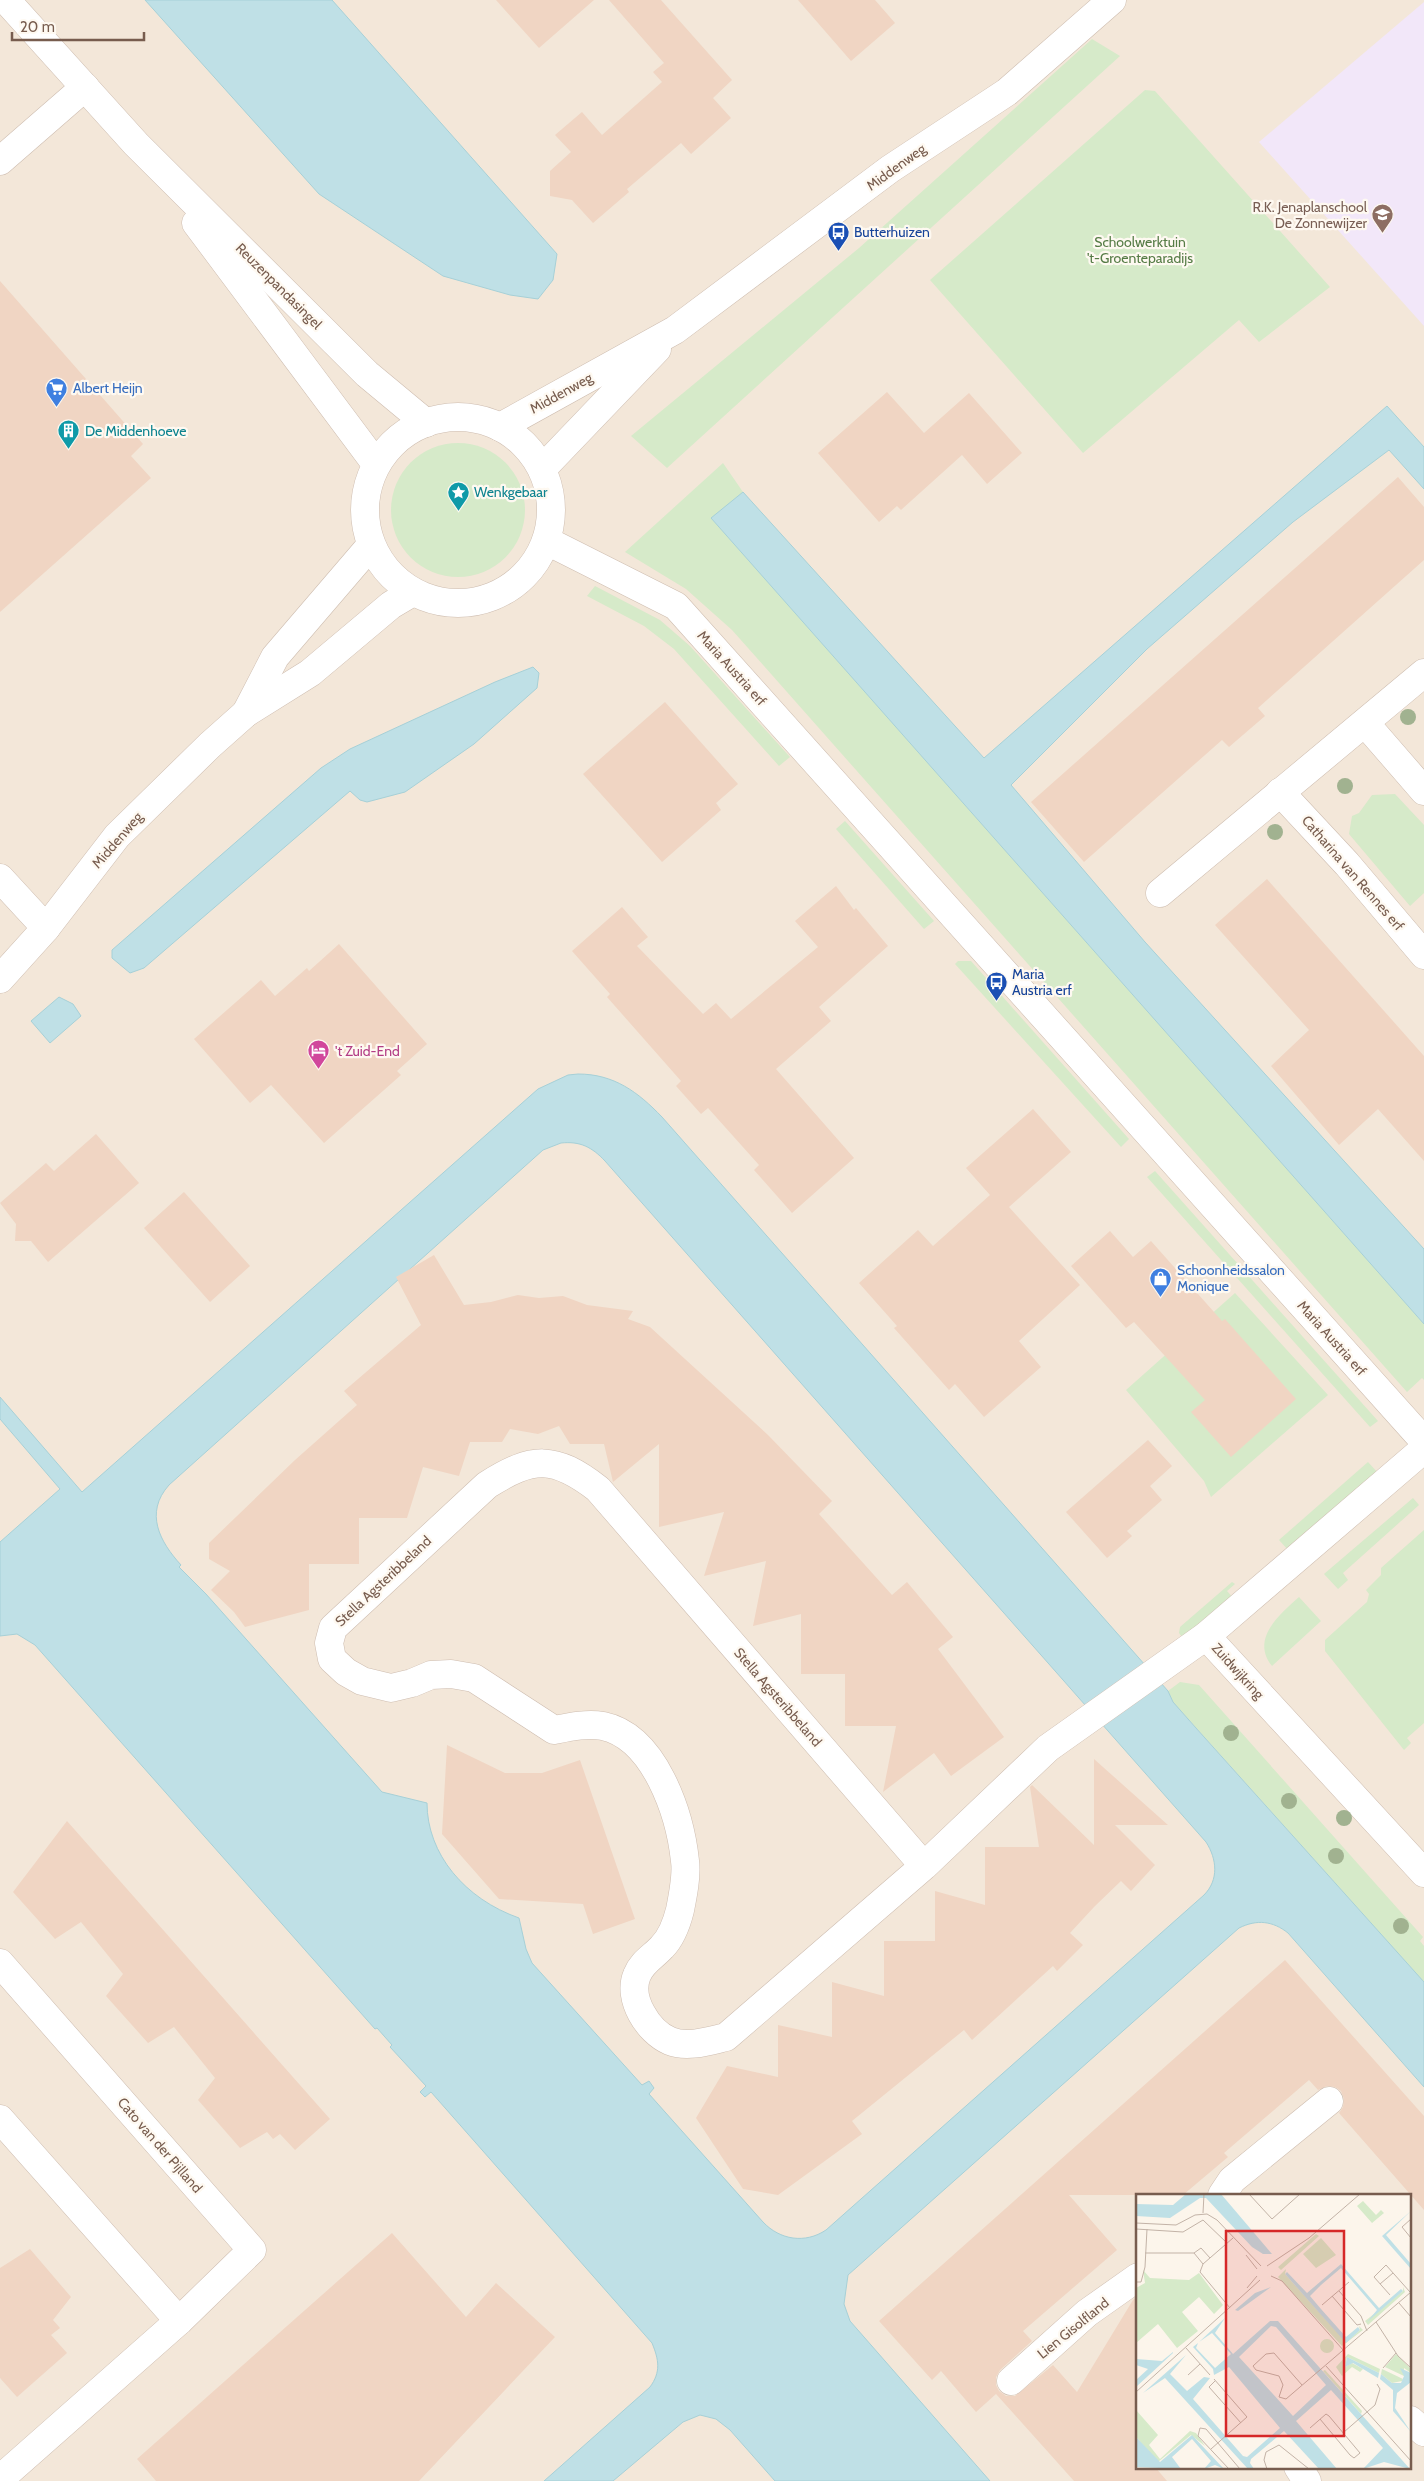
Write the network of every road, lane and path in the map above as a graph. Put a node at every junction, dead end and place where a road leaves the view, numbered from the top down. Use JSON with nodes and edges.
{"nodes":[{"id":1,"x":6,"y":0,"type":"edge"},
{"id":2,"x":1112,"y":0,"type":"edge"},
{"id":3,"x":84,"y":87,"type":"junction"},
{"id":4,"x":136,"y":144,"type":"junction"},
{"id":5,"x":4,"y":149,"type":"edge"},
{"id":6,"x":675,"y":330,"type":"junction"},
{"id":7,"x":426,"y":423,"type":"junction"},
{"id":8,"x":500,"y":427,"type":"junction"},
{"id":9,"x":376,"y":464,"type":"junction"},
{"id":10,"x":542,"y":469,"type":"junction"},
{"id":11,"x":547,"y":541,"type":"junction"},
{"id":12,"x":371,"y":545,"type":"junction"},
{"id":13,"x":413,"y":592,"type":"junction"},
{"id":14,"x":1424,"y":673,"type":"edge"},
{"id":15,"x":246,"y":713,"type":"junction"},
{"id":16,"x":1365,"y":723,"type":"junction"},
{"id":17,"x":1424,"y":791,"type":"edge"},
{"id":18,"x":1280,"y":792,"type":"junction"},
{"id":19,"x":0,"y":878,"type":"edge"},
{"id":20,"x":1160,"y":893,"type":"dead end"},
{"id":21,"x":46,"y":928,"type":"junction"},
{"id":22,"x":1424,"y":955,"type":"edge"},
{"id":23,"x":0,"y":978,"type":"edge"},
{"id":24,"x":1424,"y":1441,"type":"edge"},
{"id":25,"x":1424,"y":1449,"type":"edge"},
{"id":26,"x":1206,"y":1636,"type":"junction"},
{"id":27,"x":924,"y":1866,"type":"junction"},
{"id":28,"x":1424,"y":1874,"type":"edge"},
{"id":29,"x":0,"y":1963,"type":"edge"},
{"id":30,"x":1329,"y":2101,"type":"dead end"},
{"id":31,"x":0,"y":2119,"type":"edge"},
{"id":32,"x":1223,"y":2194,"type":"edge"},
{"id":33,"x":1136,"y":2278,"type":"edge"},
{"id":34,"x":178,"y":2321,"type":"junction"},
{"id":35,"x":1011,"y":2380,"type":"dead end"},
{"id":36,"x":1412,"y":2422,"type":"edge"},
{"id":37,"x":1424,"y":2432,"type":"edge"},
{"id":38,"x":1299,"y":2468,"type":"edge"},
{"id":39,"x":2,"y":2478,"type":"edge"},
{"id":40,"x":1307,"y":2481,"type":"edge"}],
"edges":[{"from":1,"to":3,"type":"street","name":"Reuzenpandasingel"},
{"from":2,"to":6,"type":"street","name":"Middenweg"},
{"from":3,"to":4,"type":"street","name":"Reuzenpandasingel"},
{"from":3,"to":5,"type":"street"},
{"from":4,"to":7,"type":"street","name":"Reuzenpandasingel"},
{"from":4,"to":9,"type":"street","name":"Reuzenpandasingel"},
{"from":6,"to":8,"type":"street","name":"Middenweg"},
{"from":6,"to":10,"type":"street","name":"Middenweg"},
{"from":7,"to":8,"type":"street"},
{"from":7,"to":9,"type":"street"},
{"from":8,"to":10,"type":"street"},
{"from":9,"to":12,"type":"street"},
{"from":10,"to":11,"type":"street"},
{"from":11,"to":13,"type":"street"},
{"from":11,"to":24,"type":"street","name":"Maria Austria erf"},
{"from":12,"to":13,"type":"street"},
{"from":12,"to":15,"type":"street","name":"Middenweg"},
{"from":13,"to":15,"type":"street","name":"Middenweg"},
{"from":14,"to":16,"type":"street"},
{"from":15,"to":21,"type":"street","name":"Middenweg"},
{"from":16,"to":17,"type":"street"},
{"from":16,"to":18,"type":"street"},
{"from":18,"to":20,"type":"street"},
{"from":18,"to":22,"type":"street","name":"Catharina van Rennes erf"},
{"from":19,"to":21,"type":"street"},
{"from":21,"to":23,"type":"street","name":"Middenweg"},
{"from":25,"to":26,"type":"street","name":"Zuidwijkring"},
{"from":26,"to":27,"type":"street","name":"Stella Agsteribbeland"},
{"from":26,"to":28,"type":"street","name":"Zuidwijkring"},
{"from":27,"to":27,"type":"street","name":"Stella Agsteribbeland"},
{"from":29,"to":34,"type":"street","name":"Cato van der Pijlland"},
{"from":30,"to":32,"type":"street"},
{"from":31,"to":34,"type":"street"},
{"from":33,"to":35,"type":"street","name":"Lien Gisolfland"},
{"from":34,"to":39,"type":"street","name":"Cato van der Pijlland"},
{"from":36,"to":37,"type":"street"},
{"from":38,"to":40,"type":"street"}]}
